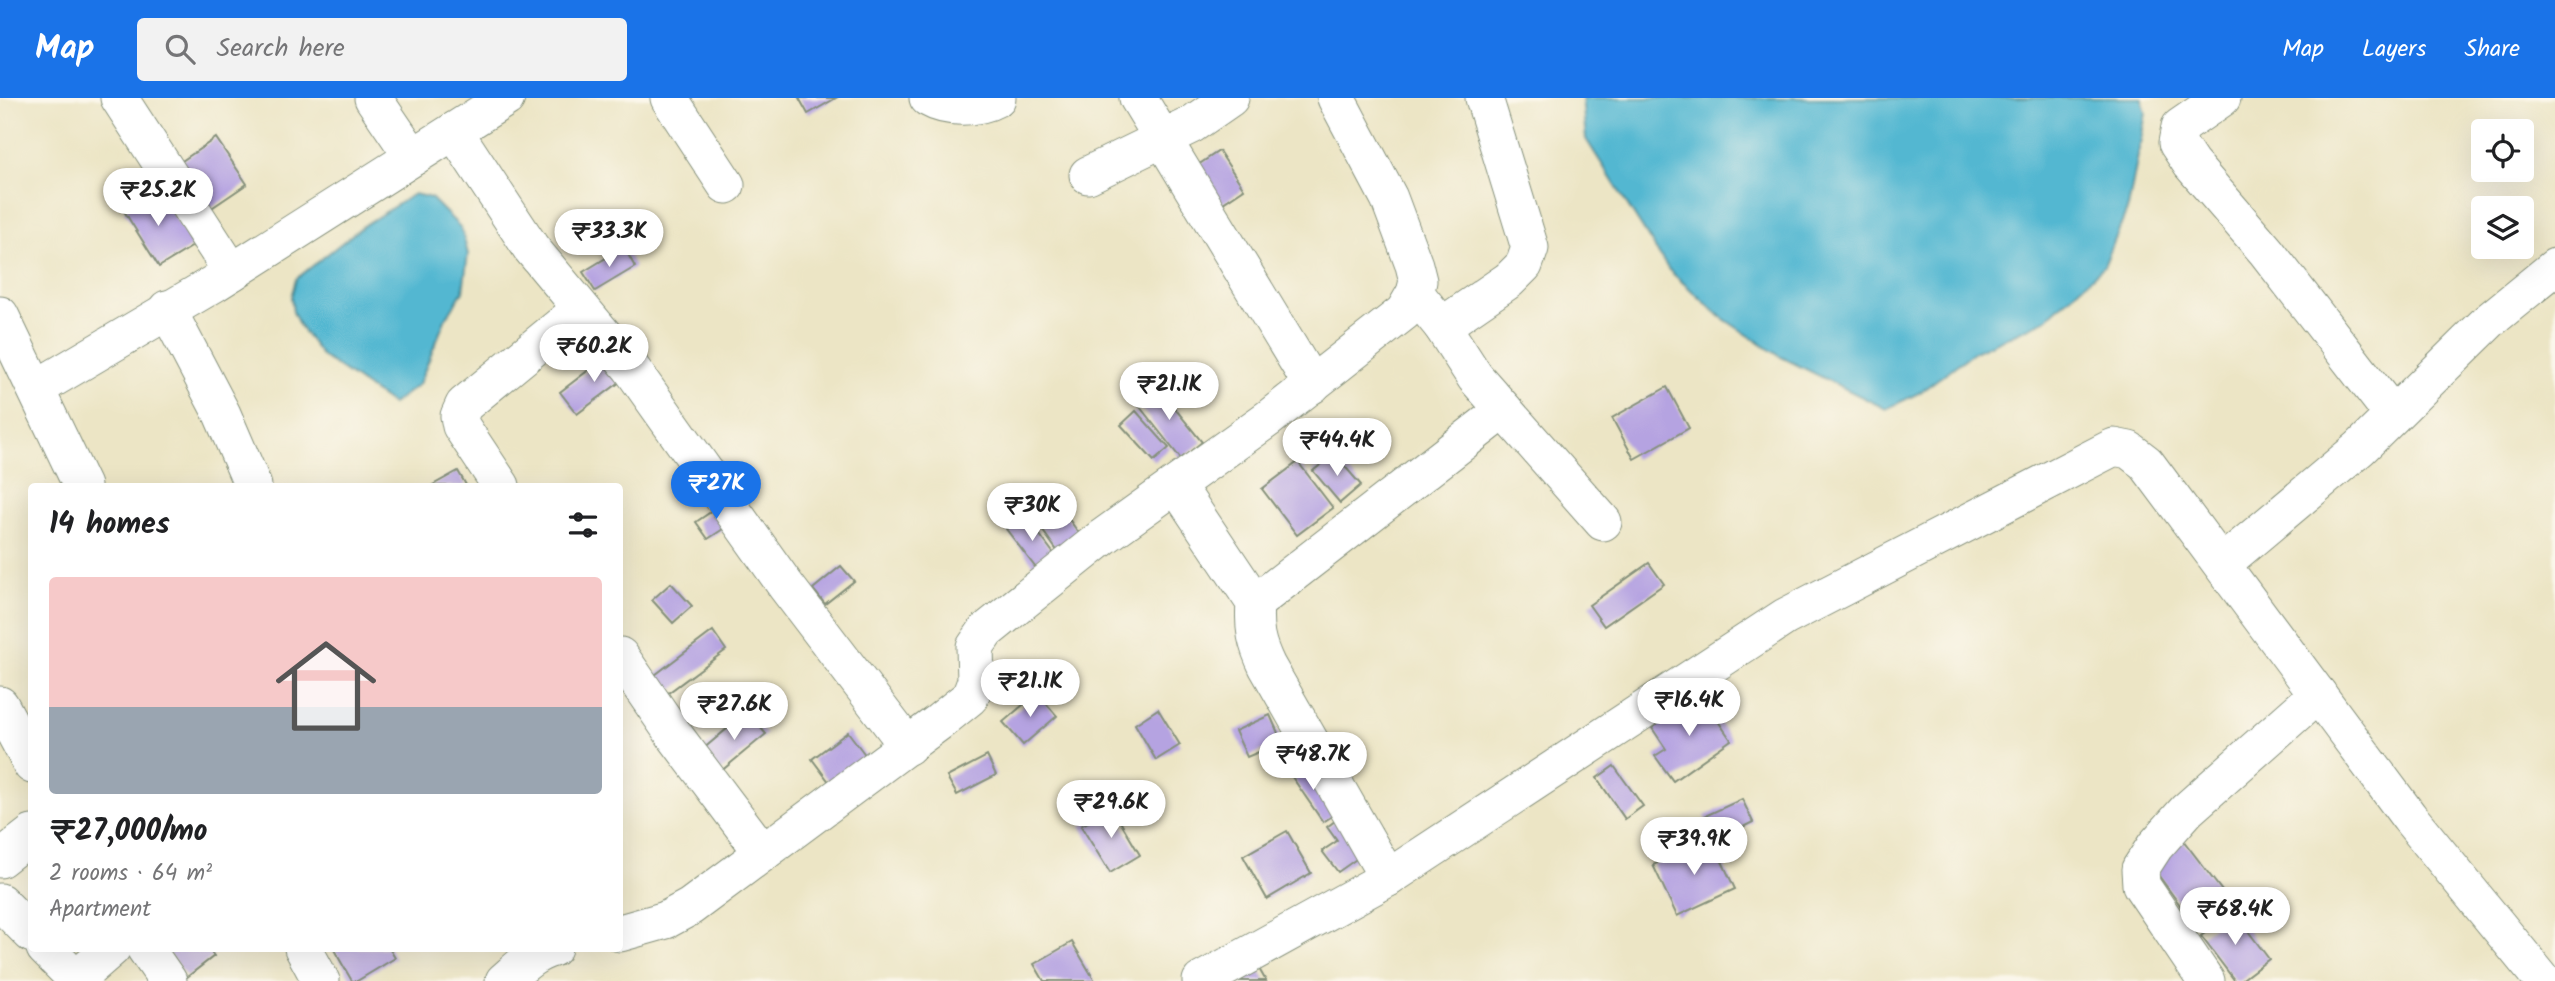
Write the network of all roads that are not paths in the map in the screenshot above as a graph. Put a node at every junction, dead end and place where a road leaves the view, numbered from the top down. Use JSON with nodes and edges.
{"nodes":[{"id":1,"x":119,"y":98,"type":"edge"},
{"id":2,"x":373,"y":98,"type":"edge"},
{"id":3,"x":506,"y":98,"type":"edge"},
{"id":4,"x":669,"y":98,"type":"edge"},
{"id":5,"x":928,"y":98,"type":"edge"},
{"id":6,"x":997,"y":98,"type":"edge"},
{"id":7,"x":1138,"y":98,"type":"edge"},
{"id":8,"x":1230,"y":98,"type":"edge"},
{"id":9,"x":1336,"y":98,"type":"edge"},
{"id":10,"x":1485,"y":98,"type":"edge"},
{"id":11,"x":2222,"y":98,"type":"edge"},
{"id":12,"x":454,"y":131,"type":"junction"},
{"id":13,"x":1162,"y":139,"type":"junction"},
{"id":14,"x":413,"y":158,"type":"junction"},
{"id":15,"x":1088,"y":175,"type":"dead end"},
{"id":16,"x":726,"y":185,"type":"dead end"},
{"id":17,"x":2555,"y":267,"type":"edge"},
{"id":18,"x":232,"y":272,"type":"junction"},
{"id":19,"x":1415,"y":293,"type":"junction"},
{"id":20,"x":167,"y":309,"type":"junction"},
{"id":21,"x":581,"y":309,"type":"junction"},
{"id":22,"x":0,"y":314,"type":"edge"},
{"id":23,"x":1442,"y":326,"type":"junction"},
{"id":24,"x":1312,"y":384,"type":"junction"},
{"id":25,"x":37,"y":388,"type":"junction"},
{"id":26,"x":1504,"y":410,"type":"junction"},
{"id":27,"x":2393,"y":415,"type":"junction"},
{"id":28,"x":81,"y":483,"type":"edge"},
{"id":29,"x":252,"y":483,"type":"edge"},
{"id":30,"x":499,"y":483,"type":"edge"},
{"id":31,"x":1176,"y":485,"type":"junction"},
{"id":32,"x":1603,"y":522,"type":"dead end"},
{"id":33,"x":2222,"y":564,"type":"junction"},
{"id":34,"x":1255,"y":603,"type":"junction"},
{"id":35,"x":623,"y":660,"type":"edge"},
{"id":36,"x":2318,"y":694,"type":"junction"},
{"id":37,"x":0,"y":705,"type":"edge"},
{"id":38,"x":908,"y":746,"type":"junction"},
{"id":39,"x":28,"y":758,"type":"edge"},
{"id":40,"x":28,"y":837,"type":"edge"},
{"id":41,"x":763,"y":853,"type":"junction"},
{"id":42,"x":0,"y":859,"type":"edge"},
{"id":43,"x":1388,"y":878,"type":"junction"},
{"id":44,"x":0,"y":902,"type":"edge"},
{"id":45,"x":28,"y":930,"type":"edge"},
{"id":46,"x":623,"y":932,"type":"edge"},
{"id":47,"x":50,"y":952,"type":"edge"},
{"id":48,"x":107,"y":952,"type":"edge"},
{"id":49,"x":148,"y":952,"type":"edge"},
{"id":50,"x":305,"y":952,"type":"edge"},
{"id":51,"x":75,"y":980,"type":"edge"},
{"id":52,"x":168,"y":981,"type":"edge"},
{"id":53,"x":321,"y":981,"type":"edge"},
{"id":54,"x":1201,"y":981,"type":"edge"},
{"id":55,"x":2206,"y":981,"type":"edge"},
{"id":56,"x":2543,"y":981,"type":"edge"}],
"edges":[{"from":1,"to":18,"type":"street"},
{"from":2,"to":14,"type":"street"},
{"from":3,"to":12,"type":"street"},
{"from":4,"to":16,"type":"street"},
{"from":5,"to":6,"type":"street"},
{"from":7,"to":13,"type":"street"},
{"from":8,"to":13,"type":"street"},
{"from":9,"to":19,"type":"street"},
{"from":10,"to":23,"type":"street"},
{"from":11,"to":27,"type":"street"},
{"from":12,"to":14,"type":"street"},
{"from":12,"to":21,"type":"street"},
{"from":13,"to":15,"type":"street"},
{"from":13,"to":24,"type":"street"},
{"from":14,"to":18,"type":"street"},
{"from":17,"to":27,"type":"street"},
{"from":18,"to":20,"type":"street"},
{"from":19,"to":23,"type":"street"},
{"from":19,"to":24,"type":"street"},
{"from":20,"to":25,"type":"street"},
{"from":20,"to":29,"type":"street"},
{"from":21,"to":30,"type":"street"},
{"from":21,"to":38,"type":"street"},
{"from":22,"to":25,"type":"street"},
{"from":23,"to":26,"type":"street"},
{"from":24,"to":31,"type":"street"},
{"from":25,"to":28,"type":"street"},
{"from":26,"to":32,"type":"street"},
{"from":26,"to":34,"type":"street"},
{"from":27,"to":33,"type":"street"},
{"from":31,"to":34,"type":"street"},
{"from":31,"to":38,"type":"street"},
{"from":33,"to":36,"type":"street"},
{"from":33,"to":43,"type":"street"},
{"from":34,"to":43,"type":"street"},
{"from":35,"to":41,"type":"street"},
{"from":36,"to":55,"type":"street"},
{"from":36,"to":56,"type":"street"},
{"from":37,"to":39,"type":"street"},
{"from":38,"to":41,"type":"street"},
{"from":40,"to":42,"type":"street"},
{"from":41,"to":46,"type":"street"},
{"from":43,"to":54,"type":"street"},
{"from":44,"to":45,"type":"street"},
{"from":47,"to":51,"type":"street"},
{"from":48,"to":51,"type":"street"},
{"from":49,"to":52,"type":"street"},
{"from":50,"to":53,"type":"street"}]}
